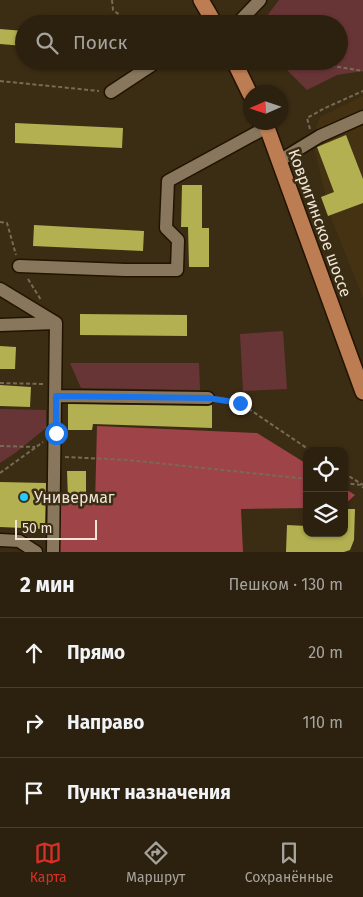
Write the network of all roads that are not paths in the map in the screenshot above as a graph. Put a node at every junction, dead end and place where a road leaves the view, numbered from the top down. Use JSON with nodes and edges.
{"nodes":[{"id":1,"x":201,"y":0,"type":"edge"},
{"id":2,"x":260,"y":0,"type":"edge"},
{"id":3,"x":209,"y":15,"type":"edge"},
{"id":4,"x":246,"y":15,"type":"edge"},
{"id":5,"x":144,"y":70,"type":"edge"},
{"id":6,"x":238,"y":70,"type":"edge"},
{"id":7,"x":246,"y":85,"type":"edge"},
{"id":8,"x":111,"y":92,"type":"road end"},
{"id":9,"x":363,"y":117,"type":"edge"},
{"id":10,"x":257,"y":130,"type":"edge"},
{"id":11,"x":268,"y":130,"type":"edge"},
{"id":12,"x":279,"y":161,"type":"junction"},
{"id":13,"x":19,"y":266,"type":"road end"},
{"id":14,"x":0,"y":289,"type":"edge"},
{"id":15,"x":56,"y":323,"type":"junction"},
{"id":16,"x":0,"y":325,"type":"edge"},
{"id":17,"x":56,"y":390,"type":"junction"},
{"id":18,"x":363,"y":392,"type":"edge"},
{"id":19,"x":208,"y":398,"type":"road end"},
{"id":20,"x":0,"y":540,"type":"edge"},
{"id":21,"x":36,"y":552,"type":"edge"},
{"id":22,"x":53,"y":552,"type":"edge"}],
"edges":[{"from":1,"to":3,"type":"main road"},
{"from":2,"to":4,"type":"street"},
{"from":5,"to":8,"type":"street"},
{"from":6,"to":7,"type":"main road"},
{"from":9,"to":12,"type":"street"},
{"from":10,"to":13,"type":"street"},
{"from":11,"to":12,"type":"main road","name":"Ковригинское шоссе"},
{"from":12,"to":18,"type":"main road","name":"Ковригинское шоссе"},
{"from":14,"to":15,"type":"street"},
{"from":15,"to":16,"type":"street"},
{"from":15,"to":17,"type":"street"},
{"from":17,"to":19,"type":"street"},
{"from":17,"to":22,"type":"street"},
{"from":20,"to":21,"type":"street"}]}
